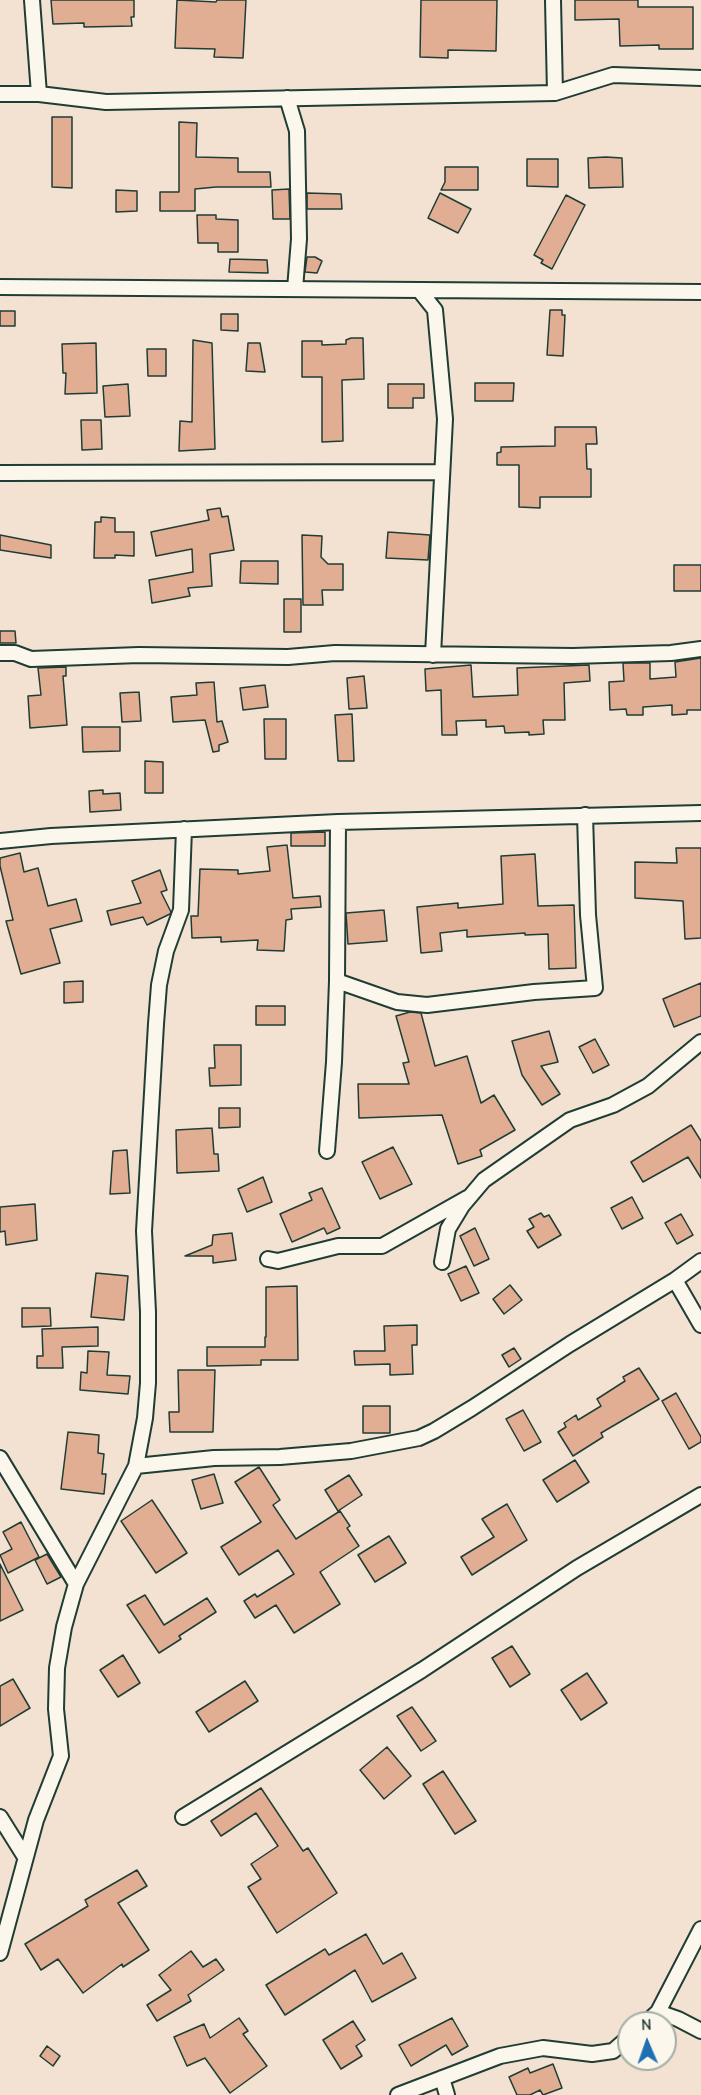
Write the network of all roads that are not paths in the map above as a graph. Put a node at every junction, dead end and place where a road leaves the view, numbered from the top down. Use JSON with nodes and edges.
{"nodes":[{"id":1,"x":32,"y":0,"type":"edge"},
{"id":2,"x":553,"y":0,"type":"edge"},
{"id":3,"x":701,"y":78,"type":"edge"},
{"id":4,"x":555,"y":93,"type":"junction"},
{"id":5,"x":0,"y":94,"type":"edge"},
{"id":6,"x":39,"y":94,"type":"junction"},
{"id":7,"x":287,"y":98,"type":"junction"},
{"id":8,"x":0,"y":287,"type":"edge"},
{"id":9,"x":295,"y":289,"type":"junction"},
{"id":10,"x":419,"y":290,"type":"junction"},
{"id":11,"x":701,"y":292,"type":"edge"},
{"id":12,"x":441,"y":472,"type":"junction"},
{"id":13,"x":0,"y":473,"type":"edge"},
{"id":14,"x":701,"y":649,"type":"edge"},
{"id":15,"x":0,"y":653,"type":"edge"},
{"id":16,"x":433,"y":655,"type":"junction"},
{"id":17,"x":701,"y":813,"type":"edge"},
{"id":18,"x":585,"y":815,"type":"junction"},
{"id":19,"x":338,"y":822,"type":"junction"},
{"id":20,"x":184,"y":830,"type":"junction"},
{"id":21,"x":0,"y":841,"type":"edge"},
{"id":22,"x":337,"y":981,"type":"junction"},
{"id":23,"x":701,"y":1042,"type":"edge"},
{"id":24,"x":327,"y":1151,"type":"dead end"},
{"id":25,"x":471,"y":1195,"type":"junction"},
{"id":26,"x":268,"y":1259,"type":"dead end"},
{"id":27,"x":701,"y":1261,"type":"edge"},
{"id":28,"x":442,"y":1262,"type":"dead end"},
{"id":29,"x":675,"y":1280,"type":"junction"},
{"id":30,"x":701,"y":1324,"type":"edge"},
{"id":31,"x":0,"y":1458,"type":"edge"},
{"id":32,"x":136,"y":1466,"type":"junction"},
{"id":33,"x":701,"y":1495,"type":"edge"},
{"id":34,"x":76,"y":1584,"type":"junction"},
{"id":35,"x":0,"y":1817,"type":"edge"},
{"id":36,"x":183,"y":1817,"type":"dead end"},
{"id":37,"x":25,"y":1857,"type":"junction"},
{"id":38,"x":701,"y":1929,"type":"edge"},
{"id":39,"x":0,"y":1953,"type":"edge"},
{"id":40,"x":659,"y":2011,"type":"edge"},
{"id":41,"x":677,"y":2019,"type":"edge"},
{"id":42,"x":701,"y":2031,"type":"edge"},
{"id":43,"x":617,"y":2048,"type":"edge"},
{"id":44,"x":442,"y":2078,"type":"junction"},
{"id":45,"x":398,"y":2095,"type":"edge"},
{"id":46,"x":447,"y":2095,"type":"edge"}],
"edges":[{"from":1,"to":6,"type":"street"},
{"from":2,"to":4,"type":"street"},
{"from":3,"to":4,"type":"street"},
{"from":4,"to":7,"type":"street"},
{"from":5,"to":6,"type":"street"},
{"from":6,"to":7,"type":"street"},
{"from":7,"to":9,"type":"street"},
{"from":8,"to":9,"type":"street"},
{"from":9,"to":10,"type":"street"},
{"from":10,"to":11,"type":"street"},
{"from":10,"to":12,"type":"street"},
{"from":12,"to":13,"type":"street"},
{"from":12,"to":16,"type":"street"},
{"from":14,"to":16,"type":"street"},
{"from":15,"to":16,"type":"street"},
{"from":17,"to":18,"type":"street"},
{"from":18,"to":19,"type":"street"},
{"from":18,"to":22,"type":"street"},
{"from":19,"to":20,"type":"street"},
{"from":19,"to":22,"type":"street"},
{"from":20,"to":21,"type":"street"},
{"from":20,"to":32,"type":"street"},
{"from":22,"to":24,"type":"street"},
{"from":23,"to":25,"type":"street"},
{"from":25,"to":26,"type":"street"},
{"from":25,"to":28,"type":"street"},
{"from":27,"to":29,"type":"street"},
{"from":29,"to":30,"type":"street"},
{"from":29,"to":32,"type":"street"},
{"from":31,"to":34,"type":"street"},
{"from":32,"to":34,"type":"street"},
{"from":33,"to":36,"type":"street"},
{"from":34,"to":37,"type":"street"},
{"from":35,"to":37,"type":"street"},
{"from":37,"to":39,"type":"street"},
{"from":38,"to":40,"type":"street"},
{"from":41,"to":42,"type":"street"},
{"from":43,"to":44,"type":"street"},
{"from":44,"to":45,"type":"street"},
{"from":44,"to":46,"type":"street"}]}
